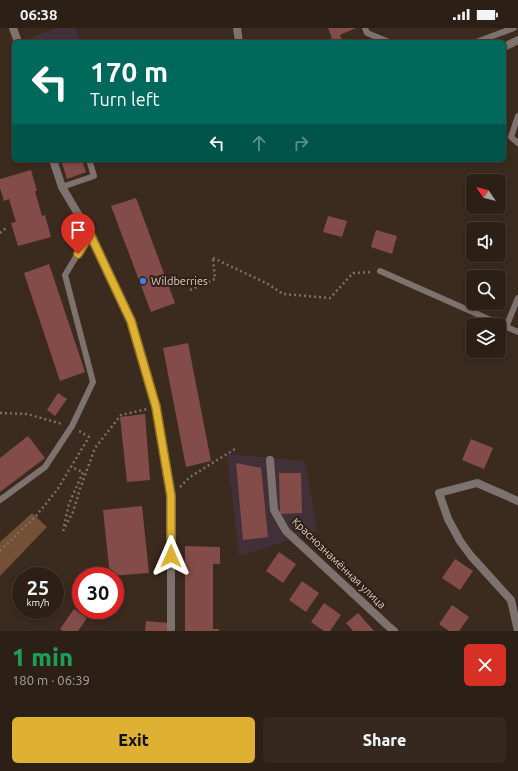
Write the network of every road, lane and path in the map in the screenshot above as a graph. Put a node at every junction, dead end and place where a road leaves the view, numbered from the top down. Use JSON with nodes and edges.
{"nodes":[{"id":1,"x":13,"y":28,"type":"edge"},
{"id":2,"x":237,"y":28,"type":"edge"},
{"id":3,"x":365,"y":28,"type":"edge"},
{"id":4,"x":514,"y":28,"type":"edge"},
{"id":5,"x":17,"y":40,"type":"edge"},
{"id":6,"x":239,"y":40,"type":"edge"},
{"id":7,"x":384,"y":40,"type":"edge"},
{"id":8,"x":481,"y":40,"type":"edge"},
{"id":9,"x":518,"y":40,"type":"edge"},
{"id":10,"x":506,"y":46,"type":"edge"},
{"id":11,"x":518,"y":116,"type":"edge"},
{"id":12,"x":518,"y":143,"type":"edge"},
{"id":13,"x":54,"y":162,"type":"edge"},
{"id":14,"x":90,"y":162,"type":"edge"},
{"id":15,"x":62,"y":187,"type":"junction"},
{"id":16,"x":6,"y":228,"type":"dead end"},
{"id":17,"x":0,"y":233,"type":"edge"},
{"id":18,"x":90,"y":234,"type":"junction"},
{"id":19,"x":380,"y":271,"type":"joint"},
{"id":20,"x":190,"y":290,"type":"dead end"},
{"id":21,"x":518,"y":298,"type":"edge"},
{"id":22,"x":486,"y":318,"type":"edge"},
{"id":23,"x":506,"y":327,"type":"joint"},
{"id":24,"x":518,"y":332,"type":"edge"},
{"id":25,"x":156,"y":407,"type":"junction"},
{"id":26,"x":0,"y":413,"type":"edge"},
{"id":27,"x":72,"y":426,"type":"junction"},
{"id":28,"x":235,"y":450,"type":"dead end"},
{"id":29,"x":270,"y":460,"type":"dead end"},
{"id":30,"x":71,"y":467,"type":"junction"},
{"id":31,"x":190,"y":477,"type":"dead end"},
{"id":32,"x":0,"y":500,"type":"edge"},
{"id":33,"x":518,"y":501,"type":"edge"},
{"id":34,"x":0,"y":551,"type":"edge"},
{"id":35,"x":384,"y":628,"type":"edge"},
{"id":36,"x":171,"y":631,"type":"edge"},
{"id":37,"x":394,"y":631,"type":"edge"},
{"id":38,"x":518,"y":631,"type":"edge"}],
"edges":[{"from":1,"to":5,"type":"street"},
{"from":2,"to":6,"type":"street"},
{"from":3,"to":7,"type":"lane"},
{"from":4,"to":8,"type":"lane"},
{"from":9,"to":10,"type":"street"},
{"from":11,"to":12,"type":"lane"},
{"from":13,"to":15,"type":"street"},
{"from":14,"to":15,"type":"lane"},
{"from":15,"to":18,"type":"street"},
{"from":16,"to":17,"type":"path"},
{"from":18,"to":25,"type":"street"},
{"from":18,"to":27,"type":"lane"},
{"from":19,"to":20,"type":"path"},
{"from":19,"to":22,"type":"lane"},
{"from":21,"to":23,"type":"lane"},
{"from":23,"to":24,"type":"lane"},
{"from":25,"to":30,"type":"path"},
{"from":25,"to":36,"type":"street"},
{"from":26,"to":27,"type":"path"},
{"from":27,"to":30,"type":"path"},
{"from":27,"to":32,"type":"lane"},
{"from":28,"to":31,"type":"path"},
{"from":29,"to":35,"type":"street","name":"Краснознамённая улица"},
{"from":30,"to":34,"type":"path"},
{"from":33,"to":38,"type":"street"},
{"from":35,"to":37,"type":"street","name":"Краснознамённая улица"}]}
